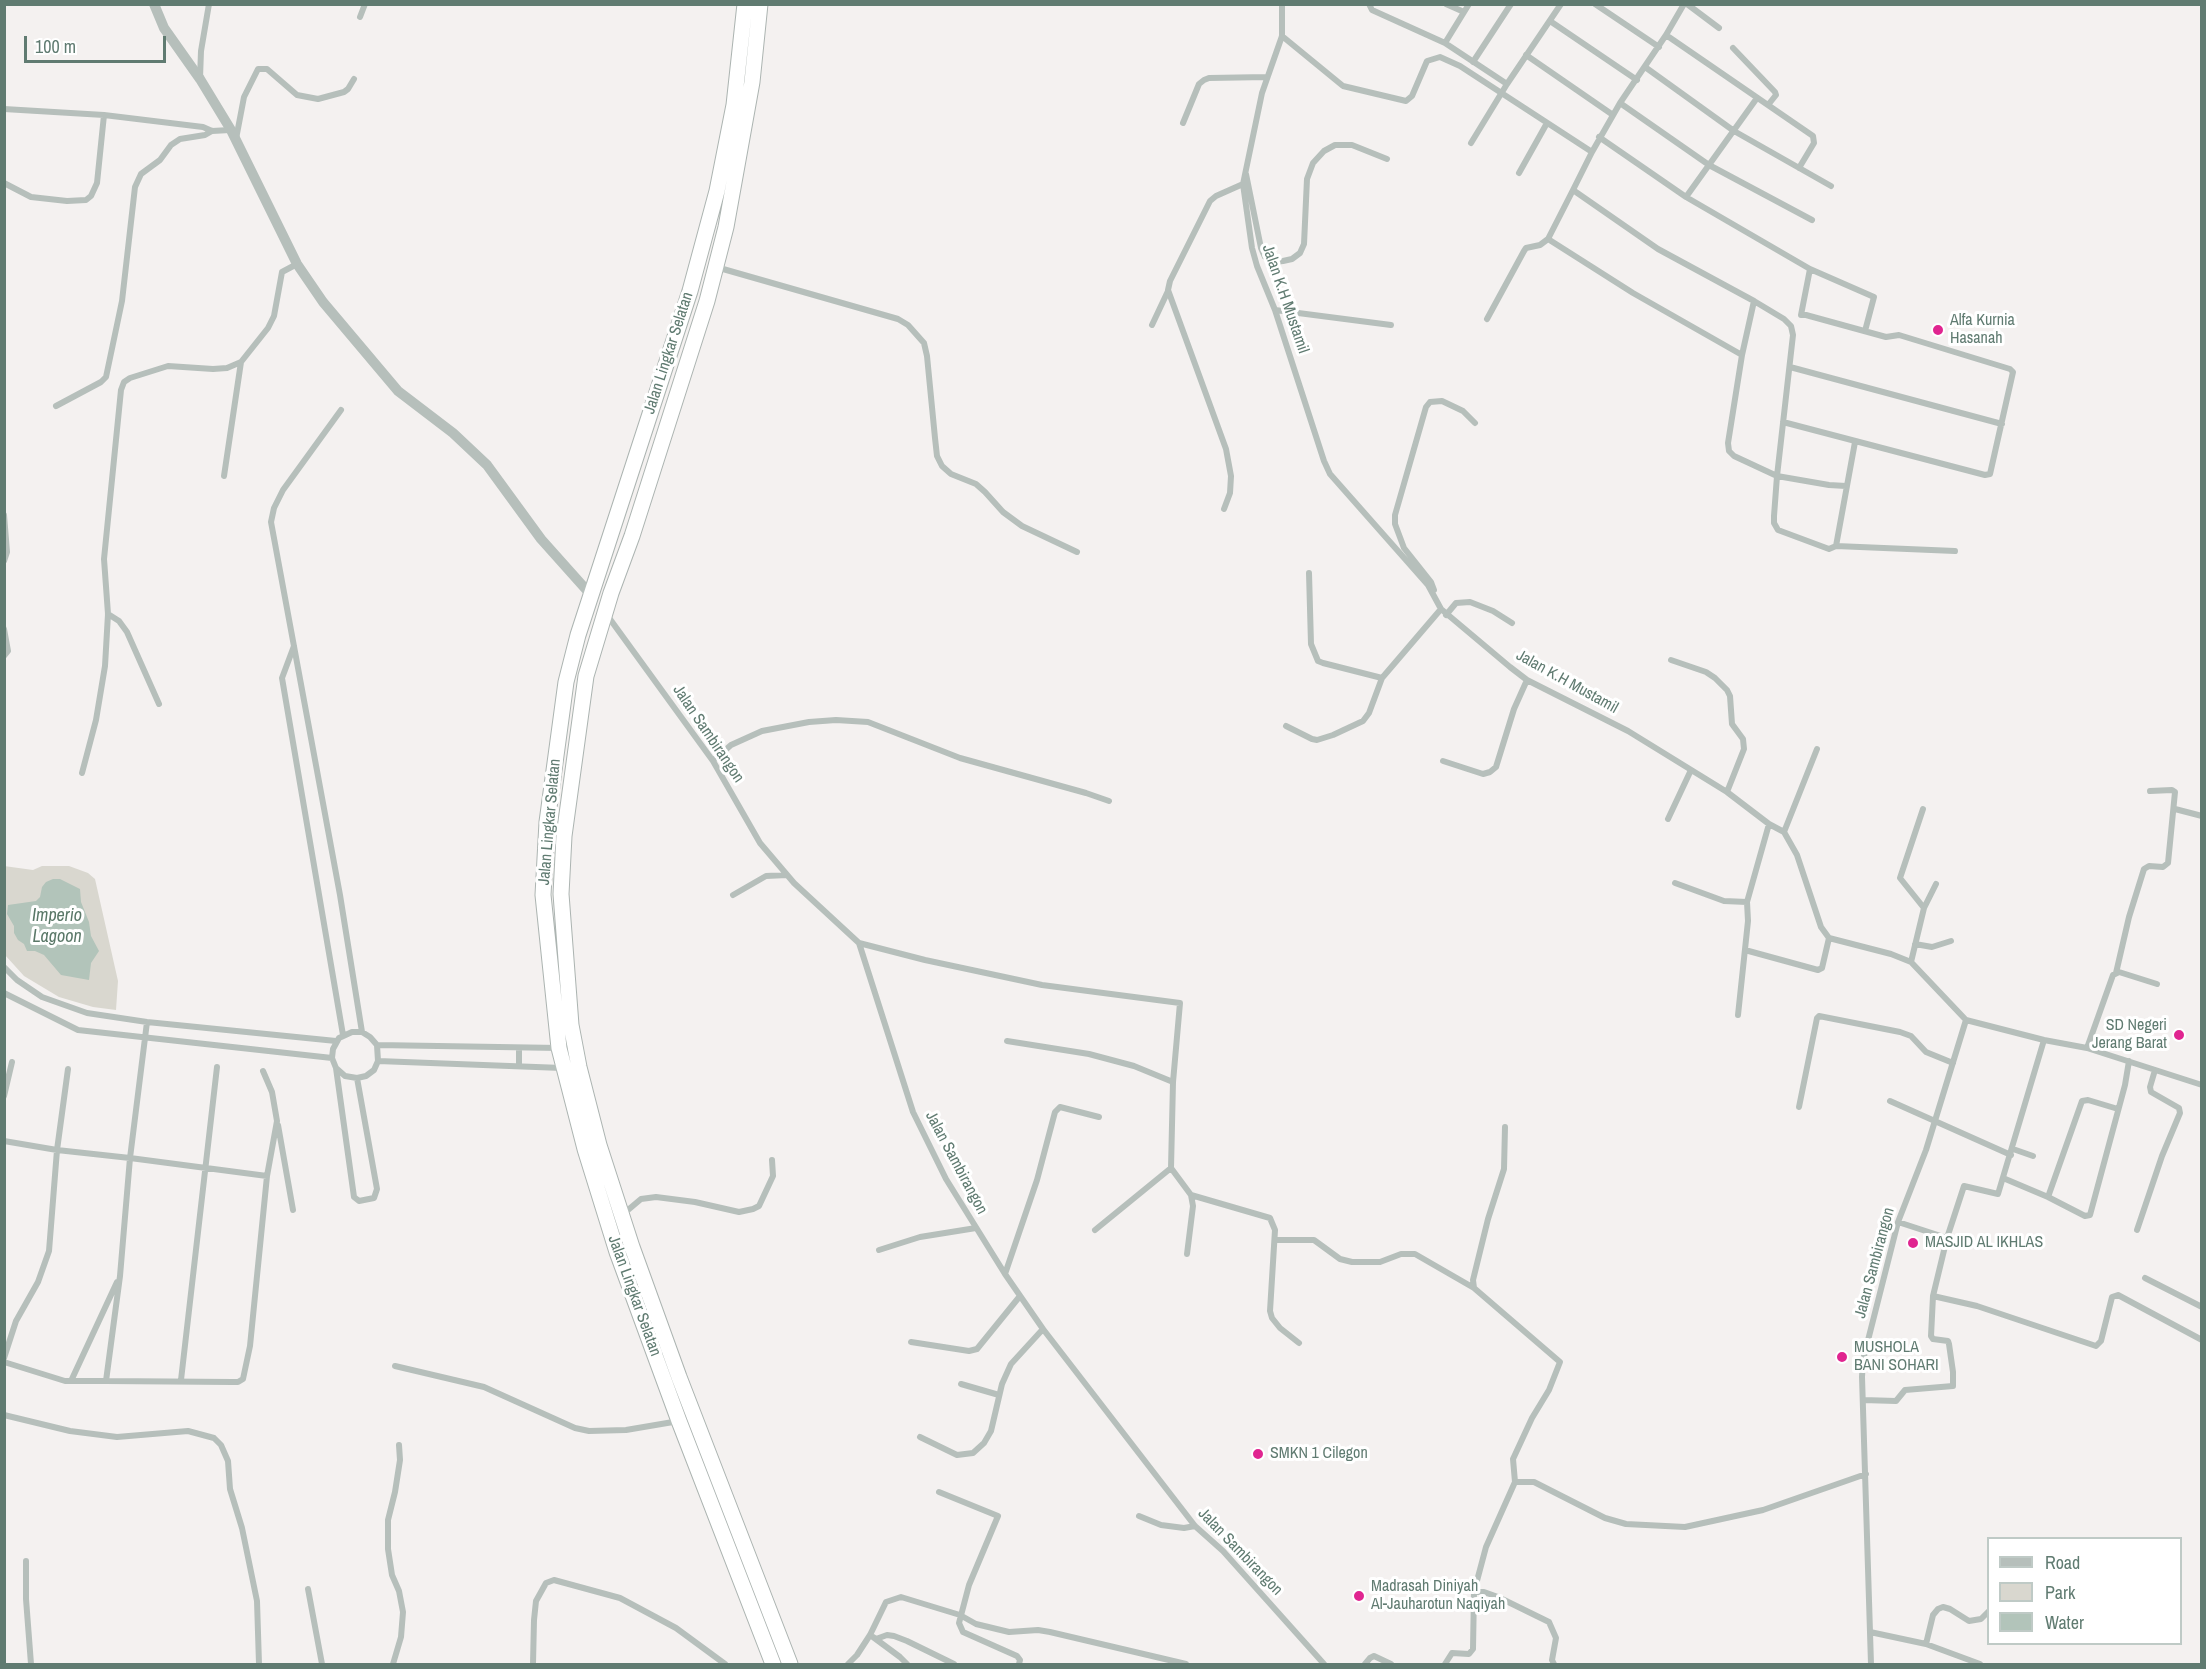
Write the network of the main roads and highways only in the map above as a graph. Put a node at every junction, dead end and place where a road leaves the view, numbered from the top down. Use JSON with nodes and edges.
{"nodes":[{"id":1,"x":745,"y":4,"type":"edge"},
{"id":2,"x":760,"y":4,"type":"edge"},
{"id":3,"x":626,"y":486,"type":"junction"},
{"id":4,"x":645,"y":494,"type":"junction"},
{"id":5,"x":562,"y":934,"type":"junction"},
{"id":6,"x":546,"y":936,"type":"junction"},
{"id":7,"x":624,"y":1249,"type":"junction"},
{"id":8,"x":773,"y":1665,"type":"edge"},
{"id":9,"x":790,"y":1665,"type":"edge"}],
"edges":[{"from":1,"to":3,"type":"highway","name":"Jalan Lingkar Selatan"},
{"from":2,"to":4,"type":"highway","name":"Jalan Lingkar Selatan"},
{"from":3,"to":4,"type":"highway"},
{"from":3,"to":6,"type":"highway","name":"Jalan Lingkar Selatan"},
{"from":4,"to":5,"type":"highway","name":"Jalan Lingkar Selatan"},
{"from":5,"to":6,"type":"highway"},
{"from":5,"to":7,"type":"highway","name":"Jalan Lingkar Selatan"},
{"from":6,"to":7,"type":"highway","name":"Jalan Lingkar Selatan"},
{"from":7,"to":8,"type":"highway","name":"Jalan Lingkar Selatan"},
{"from":7,"to":9,"type":"highway","name":"Jalan Lingkar Selatan"}]}
